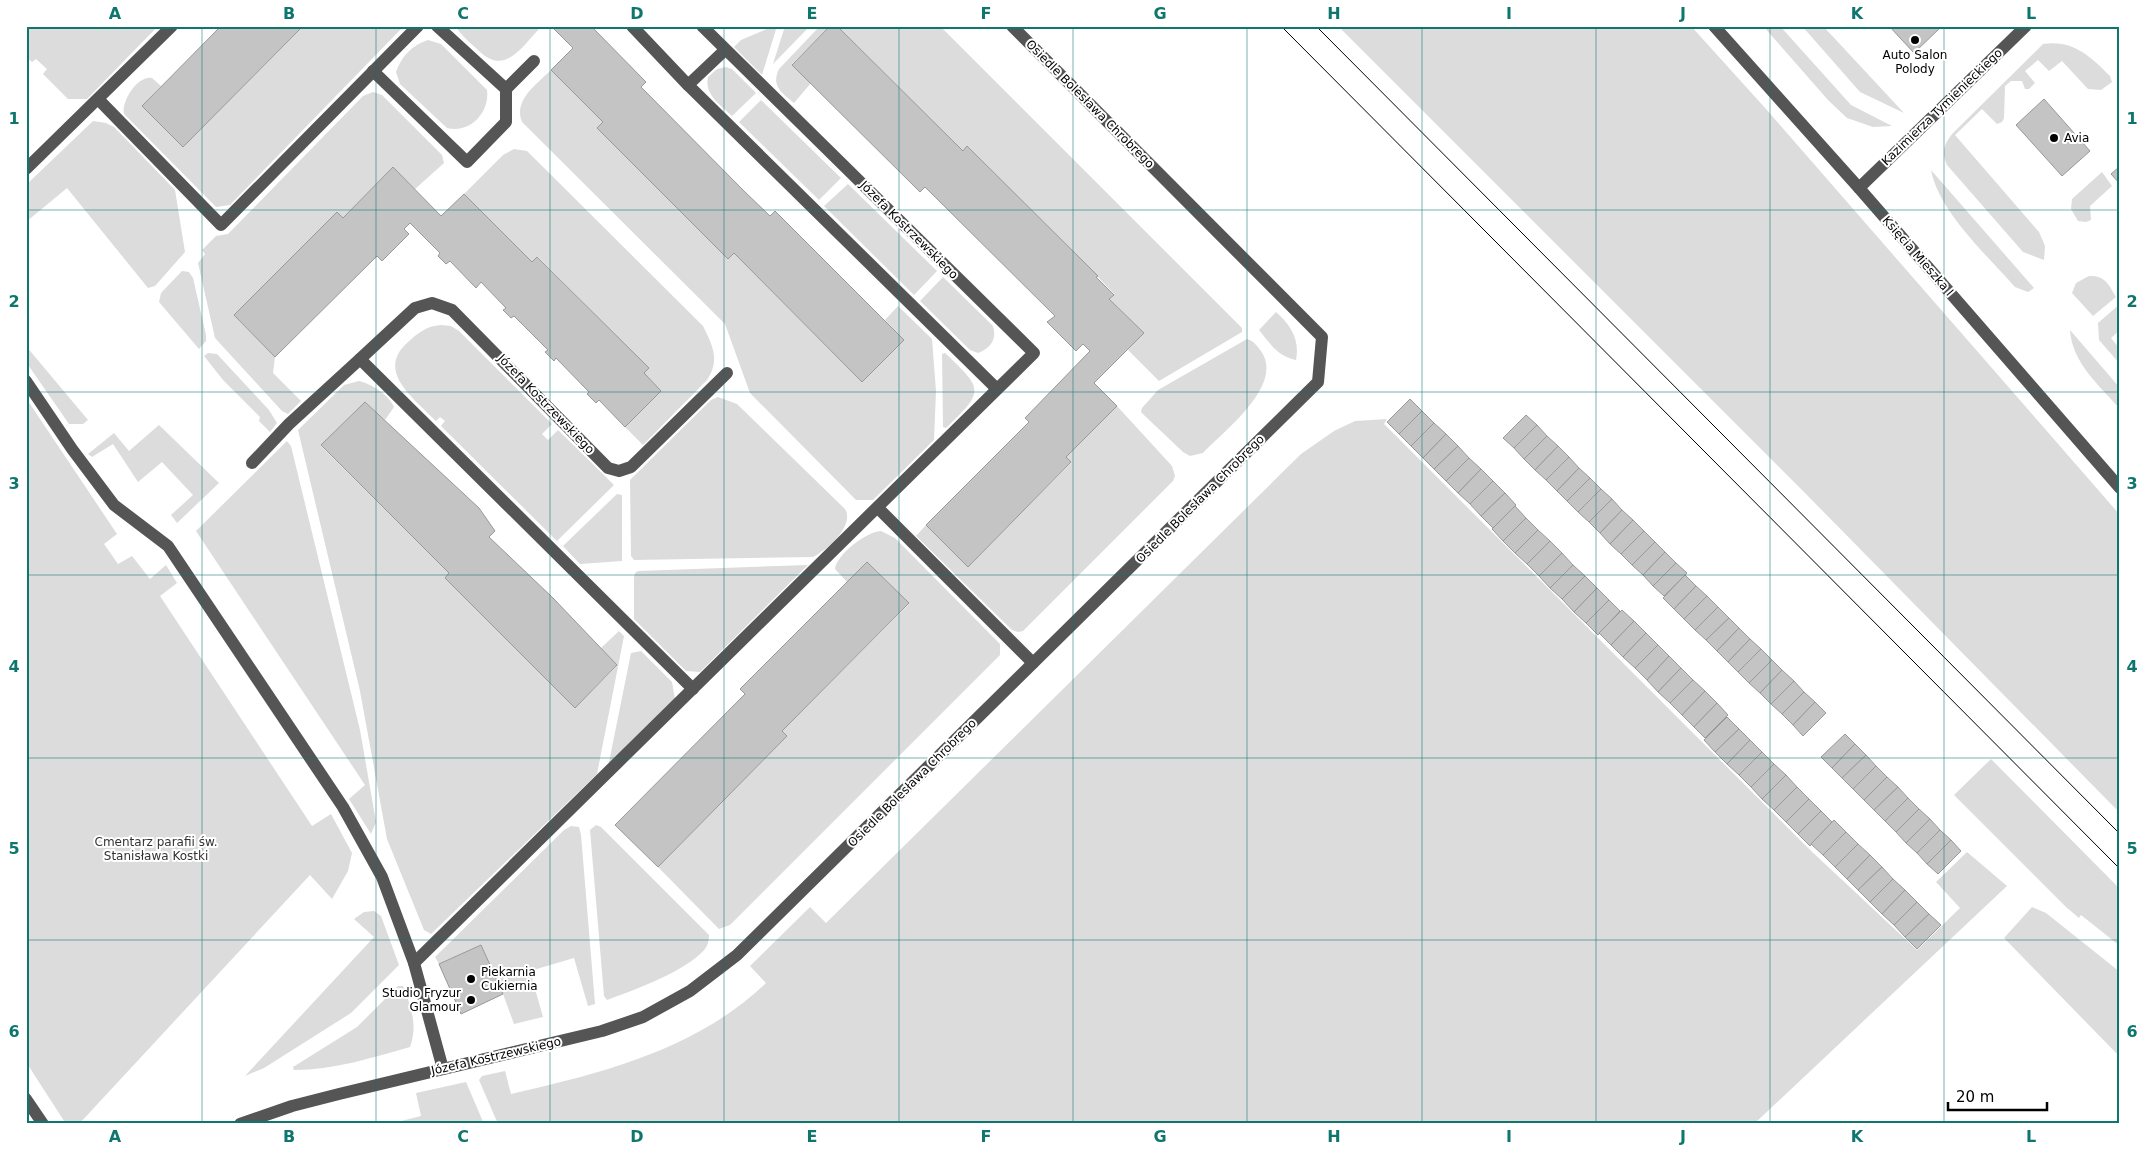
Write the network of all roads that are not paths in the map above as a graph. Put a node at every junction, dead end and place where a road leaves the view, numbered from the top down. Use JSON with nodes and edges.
{"nodes":[{"id":1,"x":172,"y":26,"type":"edge"},
{"id":2,"x":418,"y":26,"type":"edge"},
{"id":3,"x":437,"y":26,"type":"edge"},
{"id":4,"x":632,"y":26,"type":"edge"},
{"id":5,"x":702,"y":26,"type":"edge"},
{"id":6,"x":1012,"y":26,"type":"edge"},
{"id":7,"x":1714,"y":26,"type":"edge"},
{"id":8,"x":2026,"y":26,"type":"edge"},
{"id":9,"x":725,"y":50,"type":"junction"},
{"id":10,"x":534,"y":62,"type":"dead end"},
{"id":11,"x":373,"y":71,"type":"junction"},
{"id":12,"x":688,"y":85,"type":"junction"},
{"id":13,"x":506,"y":89,"type":"junction"},
{"id":14,"x":98,"y":99,"type":"junction"},
{"id":15,"x":26,"y":169,"type":"edge"},
{"id":16,"x":1859,"y":188,"type":"junction"},
{"id":17,"x":360,"y":359,"type":"junction"},
{"id":18,"x":727,"y":373,"type":"dead end"},
{"id":19,"x":26,"y":381,"type":"edge"},
{"id":20,"x":997,"y":389,"type":"junction"},
{"id":21,"x":252,"y":463,"type":"dead end"},
{"id":22,"x":2120,"y":488,"type":"edge"},
{"id":23,"x":878,"y":508,"type":"junction"},
{"id":24,"x":1033,"y":663,"type":"junction"},
{"id":25,"x":693,"y":690,"type":"junction"},
{"id":26,"x":738,"y":955,"type":"joint"},
{"id":27,"x":414,"y":964,"type":"junction"},
{"id":28,"x":443,"y":1069,"type":"junction"},
{"id":29,"x":26,"y":1099,"type":"edge"},
{"id":30,"x":42,"y":1124,"type":"edge"},
{"id":31,"x":240,"y":1124,"type":"edge"}],
"edges":[{"from":1,"to":14,"type":"street"},
{"from":2,"to":11,"type":"street"},
{"from":3,"to":13,"type":"street"},
{"from":4,"to":12,"type":"street"},
{"from":5,"to":9,"type":"street","name":"Józefa Kostrzewskiego"},
{"from":6,"to":24,"type":"street","name":"Osiedle Bolesława Chrobrego"},
{"from":7,"to":16,"type":"street","name":"Księcia Mieszka I"},
{"from":8,"to":16,"type":"street","name":"Kazimierza Tymienieckiego"},
{"from":9,"to":12,"type":"street"},
{"from":9,"to":20,"type":"street","name":"Józefa Kostrzewskiego"},
{"from":10,"to":13,"type":"street"},
{"from":11,"to":13,"type":"street"},
{"from":11,"to":14,"type":"street"},
{"from":12,"to":20,"type":"street"},
{"from":14,"to":15,"type":"street"},
{"from":16,"to":22,"type":"street","name":"Księcia Mieszka I"},
{"from":17,"to":18,"type":"street","name":"Józefa Kostrzewskiego"},
{"from":17,"to":21,"type":"street","name":"Józefa Kostrzewskiego"},
{"from":17,"to":25,"type":"street"},
{"from":19,"to":27,"type":"street"},
{"from":20,"to":23,"type":"street","name":"Józefa Kostrzewskiego"},
{"from":23,"to":24,"type":"street"},
{"from":23,"to":25,"type":"street","name":"Józefa Kostrzewskiego"},
{"from":24,"to":26,"type":"street","name":"Osiedle Bolesława Chrobrego"},
{"from":25,"to":27,"type":"street","name":"Józefa Kostrzewskiego"},
{"from":26,"to":28,"type":"street","name":"Józefa Kostrzewskiego"},
{"from":27,"to":28,"type":"street"},
{"from":28,"to":31,"type":"street","name":"Józefa Kostrzewskiego"},
{"from":29,"to":30,"type":"street"}]}
